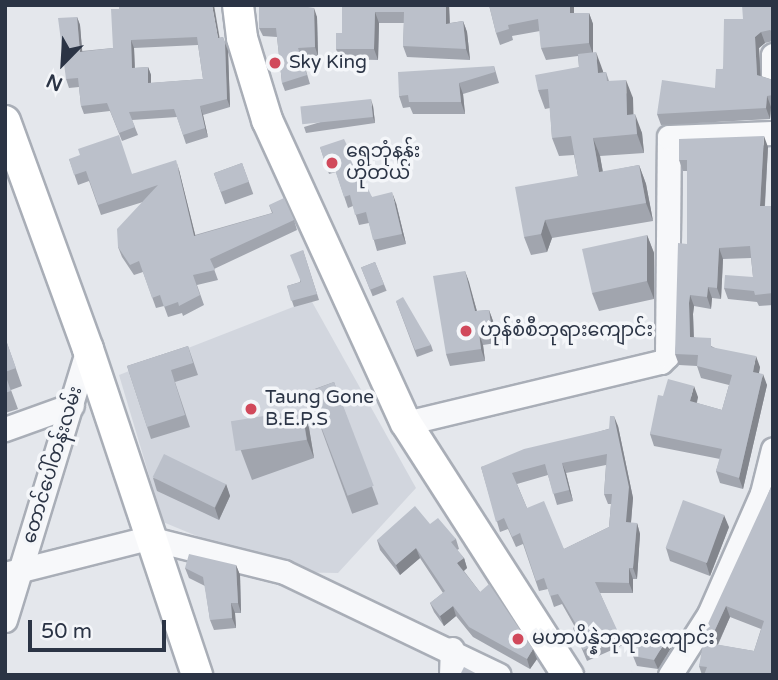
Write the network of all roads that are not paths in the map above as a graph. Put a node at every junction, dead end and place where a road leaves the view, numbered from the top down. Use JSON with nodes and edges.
{"nodes":[{"id":1,"x":238,"y":5,"type":"edge"},
{"id":2,"x":773,"y":55,"type":"edge"},
{"id":3,"x":773,"y":79,"type":"edge"},
{"id":4,"x":5,"y":121,"type":"edge"},
{"id":5,"x":773,"y":133,"type":"edge"},
{"id":6,"x":88,"y":349,"type":"junction"},
{"id":7,"x":72,"y":405,"type":"junction"},
{"id":8,"x":406,"y":422,"type":"junction"},
{"id":9,"x":5,"y":429,"type":"edge"},
{"id":10,"x":773,"y":449,"type":"edge"},
{"id":11,"x":765,"y":504,"type":"edge"},
{"id":12,"x":148,"y":538,"type":"junction"},
{"id":13,"x":13,"y":571,"type":"edge"},
{"id":14,"x":5,"y":620,"type":"edge"},
{"id":15,"x":452,"y":649,"type":"junction"},
{"id":16,"x":197,"y":675,"type":"edge"},
{"id":17,"x":451,"y":675,"type":"edge"},
{"id":18,"x":499,"y":675,"type":"edge"},
{"id":19,"x":568,"y":675,"type":"edge"},
{"id":20,"x":670,"y":675,"type":"edge"}],
"edges":[{"from":1,"to":8,"type":"main road"},
{"from":2,"to":3,"type":"street"},
{"from":4,"to":6,"type":"main road"},
{"from":5,"to":8,"type":"street"},
{"from":6,"to":7,"type":"street","name":"တောင်ပေါ်တန်းလမ်း"},
{"from":6,"to":12,"type":"main road"},
{"from":7,"to":9,"type":"street"},
{"from":7,"to":13,"type":"street","name":"တောင်ပေါ်တန်းလမ်း"},
{"from":8,"to":19,"type":"main road"},
{"from":10,"to":11,"type":"street"},
{"from":11,"to":20,"type":"street"},
{"from":12,"to":13,"type":"street"},
{"from":12,"to":15,"type":"street"},
{"from":12,"to":16,"type":"main road"},
{"from":13,"to":14,"type":"street","name":"တောင်ပေါ်တန်းလမ်း"},
{"from":15,"to":17,"type":"street"},
{"from":15,"to":18,"type":"street"}]}
